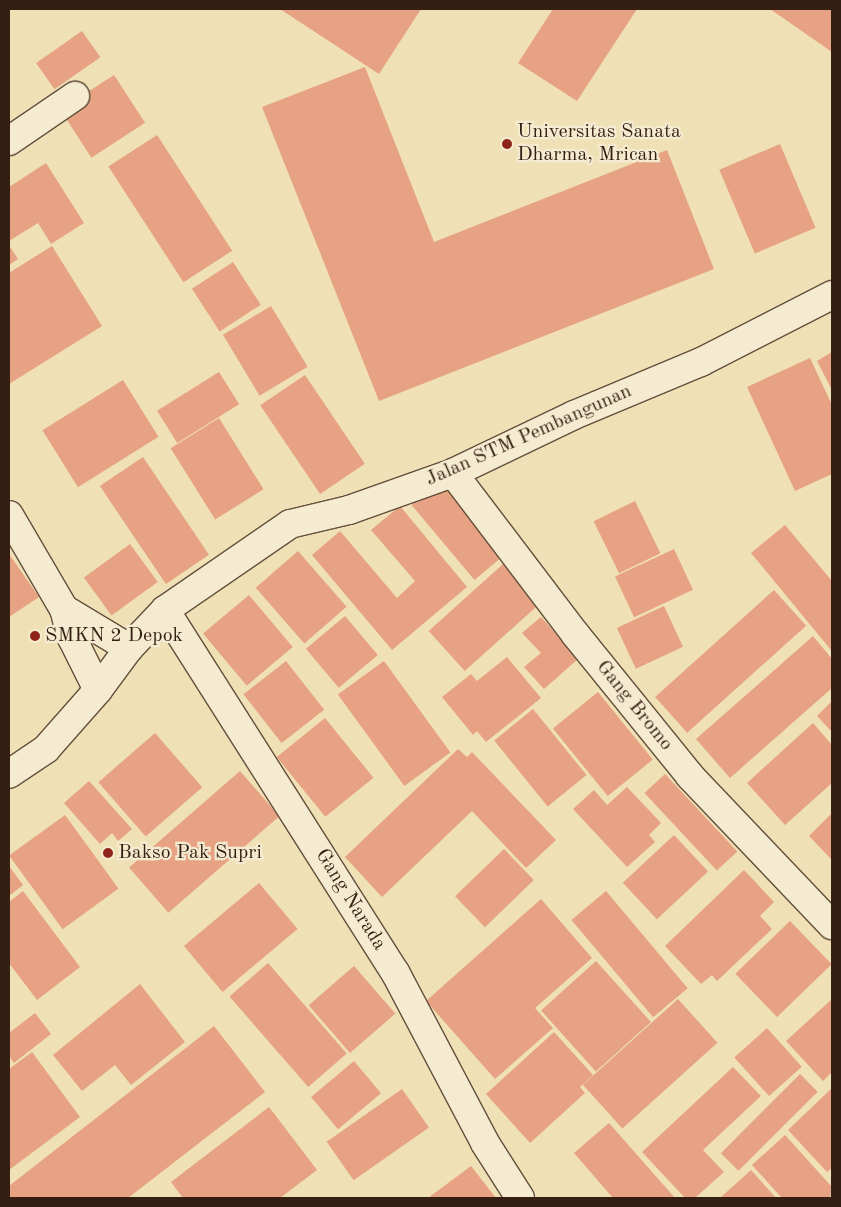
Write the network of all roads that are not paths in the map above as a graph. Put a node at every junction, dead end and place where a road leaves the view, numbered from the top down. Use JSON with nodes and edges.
{"nodes":[{"id":1,"x":75,"y":96,"type":"dead end"},
{"id":2,"x":9,"y":141,"type":"edge"},
{"id":3,"x":832,"y":294,"type":"edge"},
{"id":4,"x":453,"y":473,"type":"junction"},
{"id":5,"x":9,"y":515,"type":"edge"},
{"id":6,"x":64,"y":609,"type":"junction"},
{"id":7,"x":165,"y":610,"type":"junction"},
{"id":8,"x":129,"y":648,"type":"junction"},
{"id":9,"x":98,"y":690,"type":"junction"},
{"id":10,"x":9,"y":774,"type":"edge"},
{"id":11,"x":832,"y":924,"type":"edge"},
{"id":12,"x":520,"y":1198,"type":"edge"}],
"edges":[{"from":1,"to":2,"type":"street"},
{"from":3,"to":4,"type":"street","name":"Jalan STM Pembangunan"},
{"from":4,"to":7,"type":"street","name":"Jalan STM Pembangunan"},
{"from":4,"to":11,"type":"street","name":"Gang Bromo"},
{"from":5,"to":6,"type":"street"},
{"from":6,"to":8,"type":"street"},
{"from":6,"to":9,"type":"street"},
{"from":7,"to":8,"type":"street","name":"Jalan STM Pembangunan"},
{"from":7,"to":12,"type":"street","name":"Gang Narada"},
{"from":8,"to":9,"type":"street","name":"Jalan STM Pembangunan"},
{"from":9,"to":10,"type":"street","name":"Jalan STM Pembangunan"}]}
